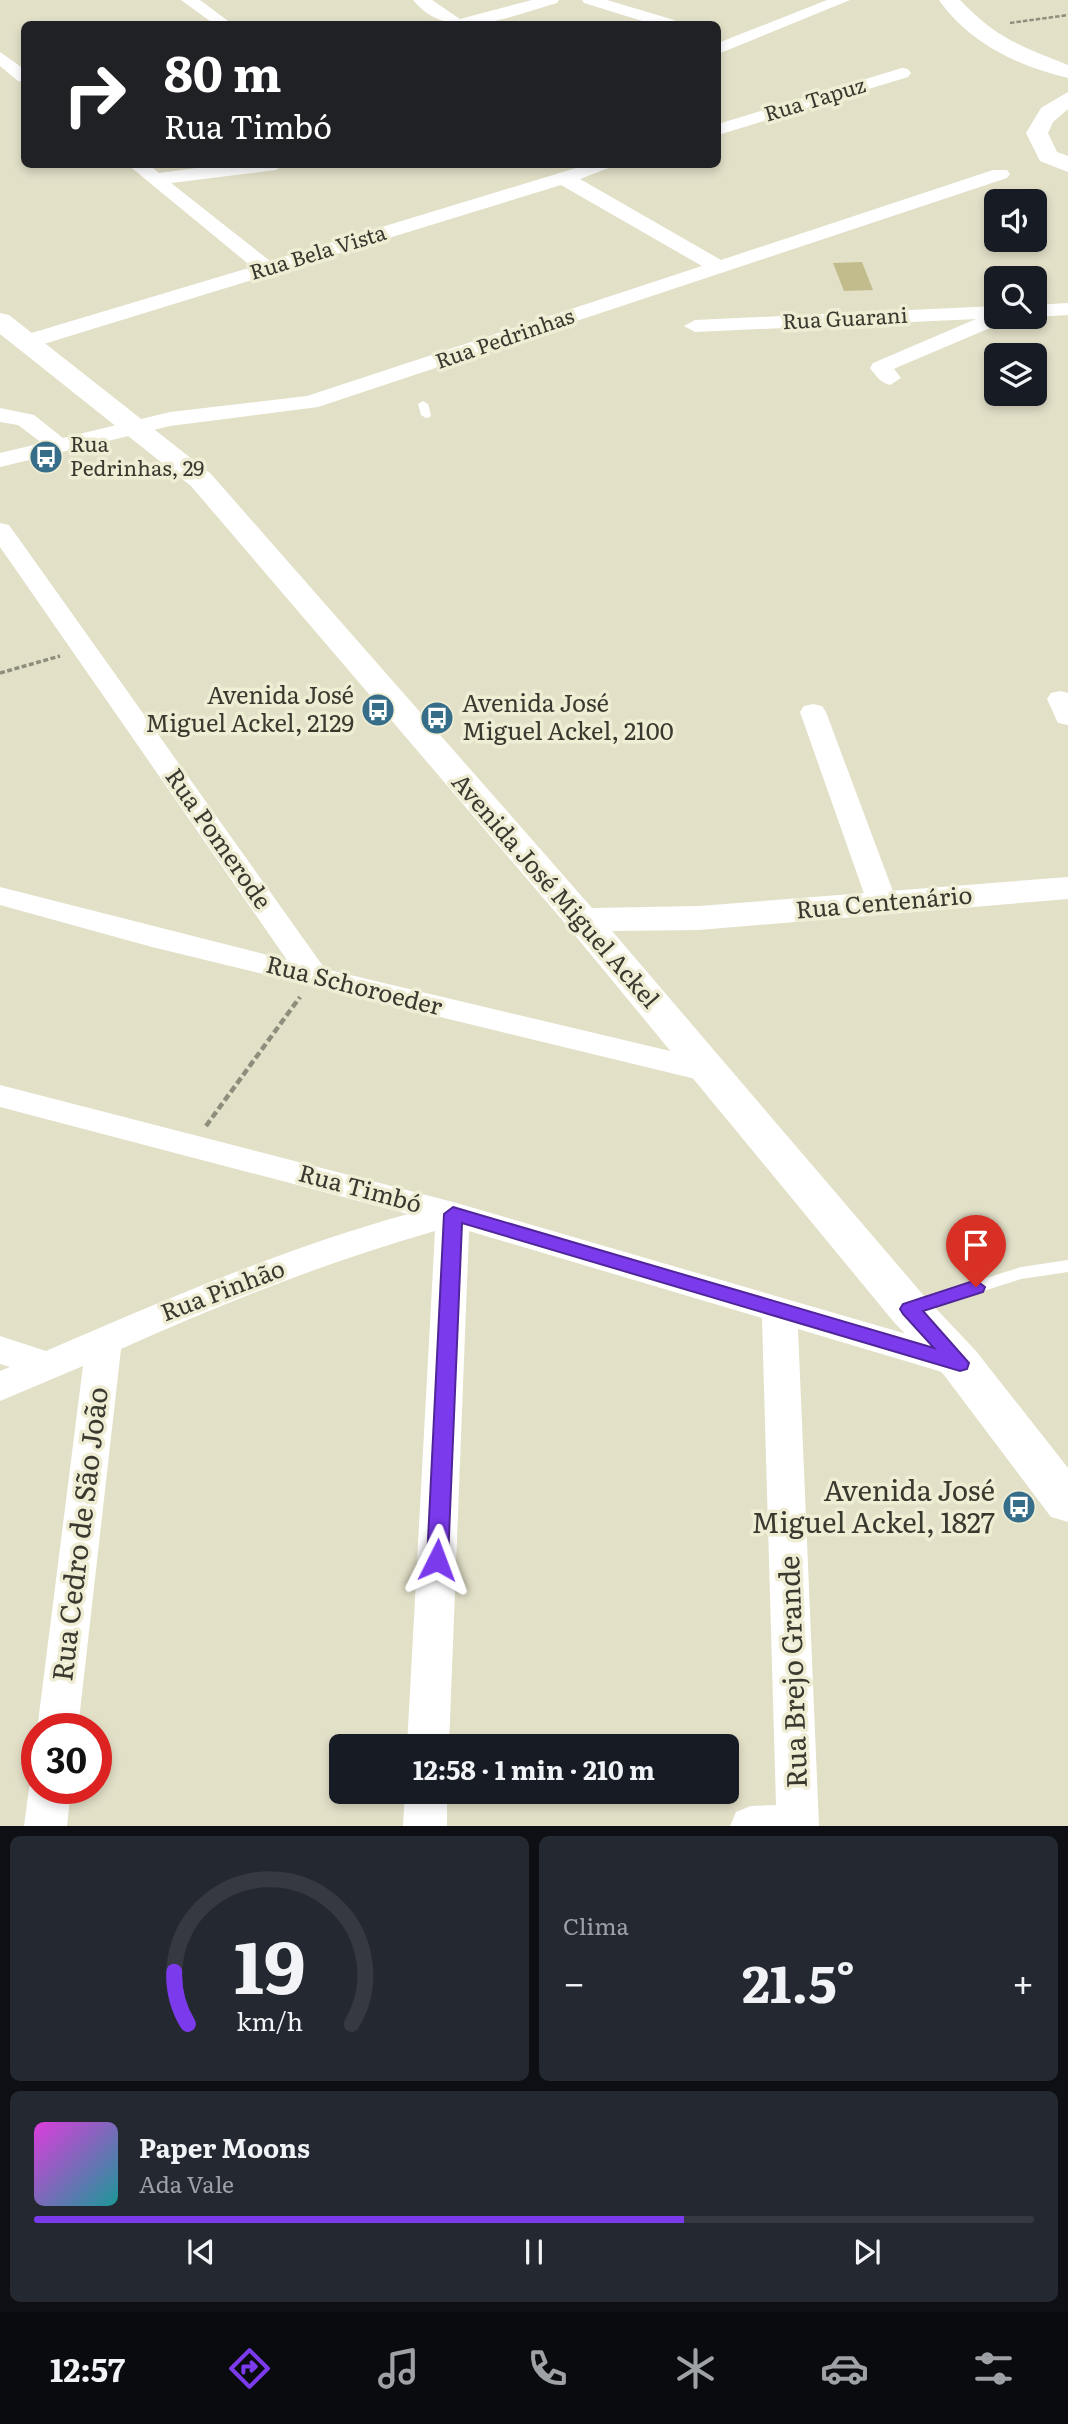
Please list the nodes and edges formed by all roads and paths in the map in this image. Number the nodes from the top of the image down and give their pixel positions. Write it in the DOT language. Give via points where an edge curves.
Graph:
graph roads {
  1 [pos="189,0"];
  2 [pos="421,0"];
  3 [pos="551,0"];
  4 [pos="590,0"];
  5 [pos="842,0"];
  6 [pos="949,0"];
  7 [pos="1068,15"];
  8 [pos="220,21"];
  9 [pos="452,21"];
  10 [pos="473,21"];
  11 [pos="658,21"];
  12 [pos="975,28"];
  13 [pos="722,45"];
  14 [pos="0,57"];
  15 [pos="1068,72"];
  16 [pos="902,73"];
  17 [pos="21,74"];
  18 [pos="1068,99"];
  19 [pos="721,129"];
  20 [pos="1068,165"];
  21 [pos="141,168"];
  22 [pos="243,168"];
  23 [pos="598,168"];
  24 [pos="999,174"];
  25 [pos="154,179"];
  26 [pos="565,179"];
  27 [pos="717,266"];
  28 [pos="266,268"];
  29 [pos="1068,309"];
  30 [pos="1047,310"];
  31 [pos="984,312"];
  32 [pos="0,321"];
  33 [pos="984,322"];
  34 [pos="695,326"];
  35 [pos="26,342"];
  36 [pos="890,378"];
  37 [pos="0,415"];
  38 [pos="132,428"];
  39 [pos="58,446"];
  40 [pos="0,460"];
  41 [pos="0,530"];
  42 [pos="84,649"];
  43 [pos="0,673"];
  44 [pos="813,712"];
  45 [pos="1068,888"];
  46 [pos="0,896"];
  47 [pos="882,902"];
  48 [pos="699,918"];
  49 [pos="582,920"];
  50 [pos="611,955"];
  51 [pos="314,976"];
  52 [pos="708,1071"];
  53 [pos="0,1096"];
  54 [pos="193,1144"];
  55 [pos="453,1214"];
  56 [pos="1068,1266"];
  57 [pos="779,1309"];
  58 [pos="909,1309"];
  59 [pos="104,1339"];
  60 [pos="0,1350"];
  61 [pos="960,1363"];
  62 [pos="46,1365"];
  63 [pos="0,1387"];
  64 [pos="1068,1503"];
  65 [pos="59,1713"];
  66 [pos="429,1734"];
  67 [pos="48,1804"];
  68 [pos="426,1804"];
  69 [pos="45,1825"];
  70 [pos="425,1825"];
  71 [pos="751,1825"];
  72 [pos="798,1825"];
  1 -- 8 [label="street"];
  2 -- 9 [label="street"];
  3 -- 10 [label="street"];
  4 -- 11 [label="street"];
  5 -- 13 [label="street"];
  6 -- 12 [label="street"];
  7 -- 12 [label="path"];
  12 -- 15 [label="street" via="1002,47"];
  14 -- 17 [label="street"];
  16 -- 19 [label="street, Rua Tapuz"];
  18 -- 20 [label="street" via="1048,114 1037,133 1048,156"];
  21 -- 25 [label="street"];
  22 -- 25 [label="street"];
  23 -- 26 [label="street, Rua Bela Vista"];
  24 -- 27 [label="street, Rua Pedrinhas"];
  25 -- 28 [label="street"];
  26 -- 27 [label="street"];
  26 -- 28 [label="street, Rua Bela Vista"];
  27 -- 38 [label="street, Rua Pedrinhas" via="310,402 186,416"];
  28 -- 35 [label="street, Rua Bela Vista"];
  29 -- 30 [label="street"];
  31 -- 34 [label="street, Rua Guarani"];
  32 -- 35 [label="street, Avenida José Miguel Ackel"];
  33 -- 36 [label="street" via="881,368"];
  35 -- 38 [label="street, Avenida José Miguel Ackel"];
  37 -- 39 [label="street" via="34,422"];
  38 -- 39 [label="street, Rua Pedrinhas"];
  38 -- 49 [label="street, Avenida José Miguel Ackel" via="201,480"];
  39 -- 40 [label="street, Rua Pedrinhas"];
  41 -- 42 [label="street, Rua Pomerode"];
  42 -- 43 [label="path"];
  42 -- 51 [label="street, Rua Pomerode"];
  44 -- 47 [label="street"];
  45 -- 47 [label="street, Rua Centenário"];
  46 -- 51 [label="street, Rua Schoroeder"];
  47 -- 48 [label="street, Rua Centenário"];
  48 -- 49 [label="street, Rua Centenário"];
  48 -- 50 [label="street, Rua Centenário"];
  49 -- 50 [label="street, Avenida José Miguel Ackel"];
  50 -- 52 [label="street, Avenida José Miguel Ackel"];
  51 -- 52 [label="street, Rua Schoroeder"];
  51 -- 54 [label="path"];
  52 -- 58 [label="street, Avenida José Miguel Ackel"];
  53 -- 54 [label="street, Rua Timbó"];
  54 -- 55 [label="street, Rua Timbó"];
  55 -- 57 [label="street, Rua Timbó"];
  55 -- 59 [label="street, Rua Pinhão" via="336,1247"];
  55 -- 66 [label="street"];
  56 -- 58 [label="lane" via="1021,1273"];
  57 -- 61 [label="street, Rua Timbó"];
  57 -- 72 [label="street, Rua Brejo Grande"];
  58 -- 61 [label="street, Avenida José Miguel Ackel"];
  59 -- 62 [label="street, Rua Pinhão"];
  59 -- 65 [label="street, Rua Cedro de São João"];
  60 -- 62 [label="street"];
  61 -- 64 [label="street, Avenida José Miguel Ackel"];
  62 -- 63 [label="street, Rua Pinhão"];
  67 -- 69 [label="street"];
  68 -- 70 [label="street"];
  71 -- 72 [label="street"];
}
